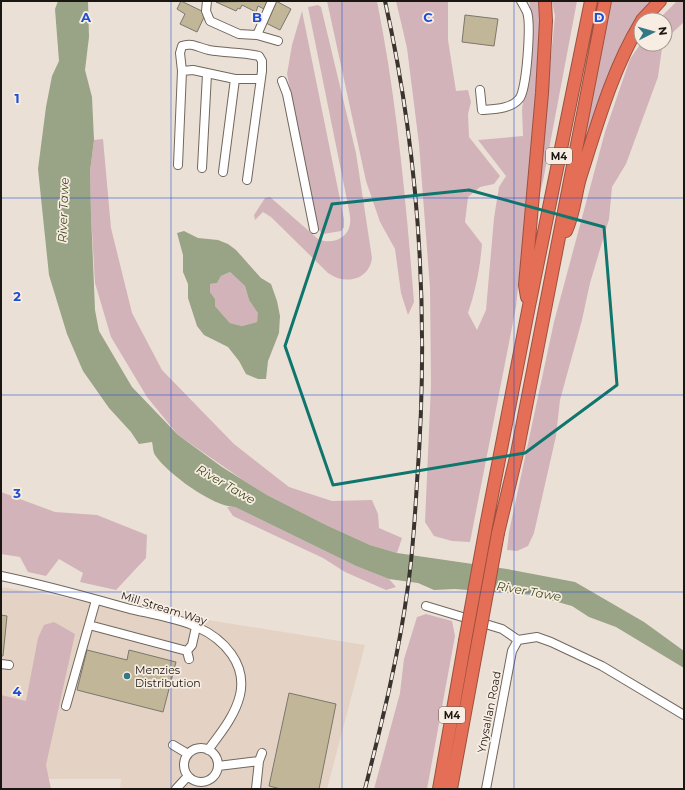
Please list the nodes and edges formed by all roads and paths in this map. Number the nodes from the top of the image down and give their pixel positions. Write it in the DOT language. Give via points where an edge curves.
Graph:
graph roads {
  1 [pos="207,1"];
  2 [pos="272,1"];
  3 [pos="521,1"];
  4 [pos="546,1"];
  5 [pos="660,1"];
  6 [pos="591,4"];
  7 [pos="604,6"];
  8 [pos="650,12"];
  9 [pos="257,35"];
  10 [pos="633,38"];
  11 [pos="278,41"];
  12 [pos="182,71"];
  13 [pos="207,74"];
  14 [pos="236,79"];
  15 [pos="260,79"];
  16 [pos="282,81"];
  17 [pos="480,90"];
  18 [pos="178,165"];
  19 [pos="202,168"];
  20 [pos="223,172"];
  21 [pos="247,180"];
  22 [pos="314,229"];
  23 [pos="556,251"];
  24 [pos="529,306"];
  25 [pos="1,576"];
  26 [pos="96,600"];
  27 [pos="426,606"];
  28 [pos="89,625"];
  29 [pos="196,627"];
  30 [pos="518,640"];
  31 [pos="66,706"];
  32 [pos="684,715"];
  33 [pos="173,745"];
  34 [pos="208,750"];
  35 [pos="262,753"];
  36 [pos="188,754"];
  37 [pos="259,762"];
  38 [pos="218,766"];
  39 [pos="188,776"];
  40 [pos="176,789"];
  41 [pos="256,789"];
  42 [pos="439,789"];
  43 [pos="451,789"];
  44 [pos="486,789"];
  1 -- 9 [label="street" via="206,11 210,21 239,34"];
  2 -- 9 [label="street"];
  3 -- 17 [label="street" via="527,12 529,27 524,88 520,99 512,105 482,110"];
  4 -- 24 [label="highway, M4" via="542,93 525,285"];
  5 -- 8 [label="highway, M4"];
  6 -- 24 [label="highway, M4"];
  7 -- 23 [label="highway, M4"];
  9 -- 11 [label="street"];
  10 -- 23 [label="highway, M4" via="617,68 580,180 571,220"];
  12 -- 13 [label="street" via="193,70"];
  12 -- 15 [label="street" via="180,53 182,46 187,44 207,50 259,56 262,61"];
  12 -- 18 [label="street"];
  13 -- 14 [label="street"];
  13 -- 19 [label="street"];
  14 -- 15 [label="street"];
  14 -- 20 [label="street"];
  15 -- 21 [label="street"];
  16 -- 22 [label="street" via="287,94"];
  23 -- 43 [label="highway, M4, bridge" via="517,453 498,533"];
  24 -- 42 [label="highway, M4, bridge" via="464,641"];
  25 -- 26 [label="street, Mill Stream Way"];
  26 -- 28 [label="street"];
  26 -- 29 [label="street, Mill Stream Way"];
  27 -- 30 [label="street" via="502,629"];
  28 -- 29 [label="street" via="188,655"];
  28 -- 31 [label="street"];
  29 -- 34 [label="street, Mill Stream Way" via="220,640 235,659 241,682 235,709"];
  30 -- 32 [label="street" via="537,637 551,642 602,666"];
  30 -- 44 [label="street, Ynysallan Road" via="512,651"];
  33 -- 36 [label="street"];
  34 -- 36 [label="street" via="198,749"];
  34 -- 38 [label="street" via="213,753"];
  35 -- 37 [label="street"];
  36 -- 39 [label="street" via="184,765"];
  37 -- 38 [label="street"];
  37 -- 41 [label="street"];
  38 -- 39 [label="street" via="214,775 207,781 199,782"];
  39 -- 40 [label="street"];
}
